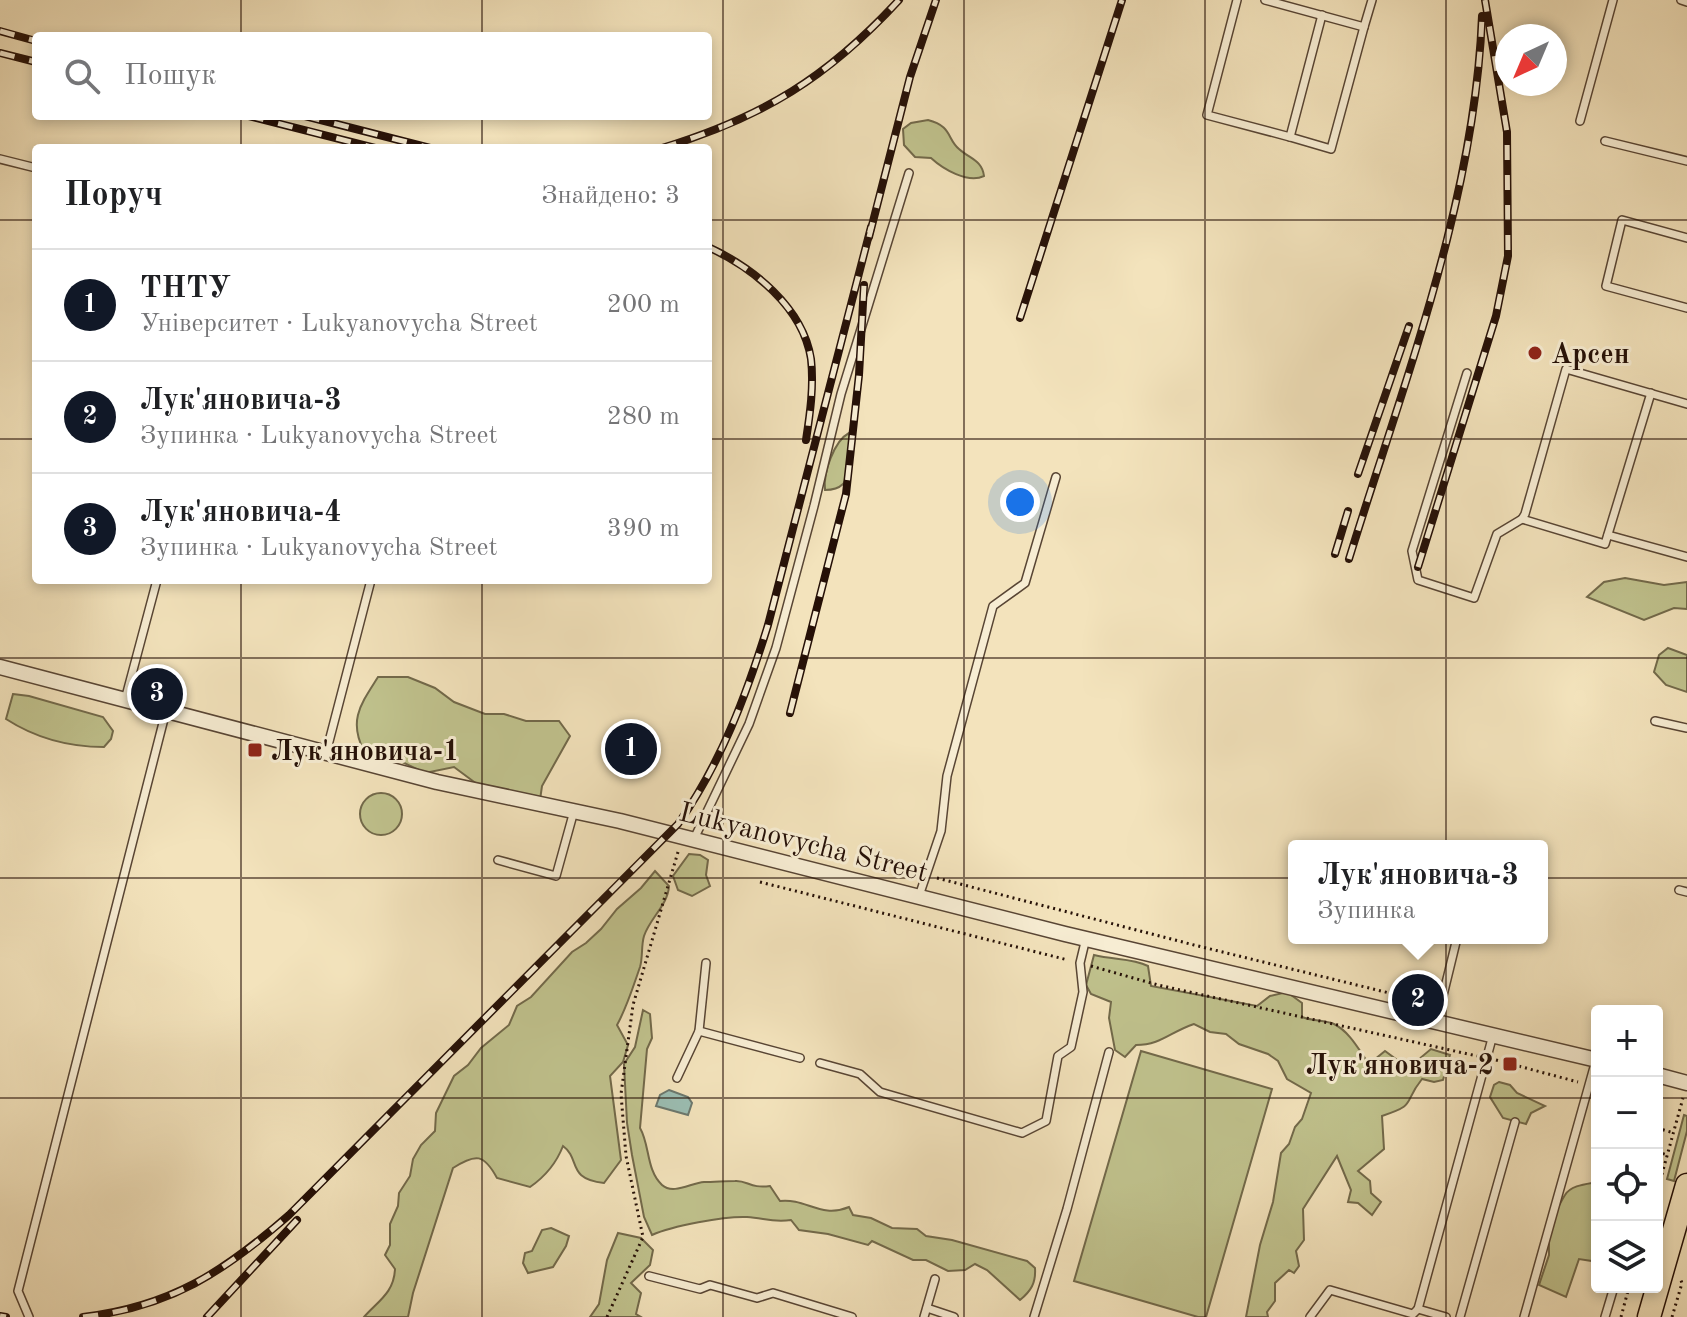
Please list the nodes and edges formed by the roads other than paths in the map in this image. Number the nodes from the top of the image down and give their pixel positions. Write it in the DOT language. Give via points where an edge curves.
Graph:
graph roads {
  1 [pos="1237,0"];
  2 [pos="1265,0"];
  3 [pos="1372,0"];
  4 [pos="1613,0"];
  5 [pos="1681,0"];
  6 [pos="1687,2"];
  7 [pos="1322,15"];
  8 [pos="1364,27"];
  9 [pos="1580,121"];
  10 [pos="1290,137"];
  11 [pos="1605,141"];
  12 [pos="0,159"];
  13 [pos="1687,161"];
  14 [pos="32,167"];
  15 [pos="909,173"];
  16 [pos="1687,238"];
  17 [pos="1687,308"];
  18 [pos="1467,373"];
  19 [pos="1651,393"];
  20 [pos="1687,404"];
  21 [pos="1056,477"];
  22 [pos="1522,519"];
  23 [pos="1608,535"];
  24 [pos="1687,557"];
  25 [pos="156,584"];
  26 [pos="370,584"];
  27 [pos="0,667"];
  28 [pos="125,700"];
  29 [pos="166,711"];
  30 [pos="1655,721"];
  31 [pos="1687,728"];
  32 [pos="326,753"];
  33 [pos="574,811"];
  34 [pos="688,838"];
  35 [pos="498,860"];
  36 [pos="919,896"];
  37 [pos="1086,938"];
  38 [pos="1456,944"];
  39 [pos="706,963"];
  40 [pos="1439,1013"];
  41 [pos="699,1031"];
  42 [pos="1493,1035"];
  43 [pos="1109,1052"];
  44 [pos="800,1058"];
  45 [pos="1591,1059"];
  46 [pos="820,1063"];
  47 [pos="1592,1077"];
  48 [pos="1663,1077"];
  49 [pos="677,1078"];
  50 [pos="1687,1083"];
  51 [pos="1515,1122"];
  52 [pos="1687,1185"];
  53 [pos="649,1276"];
  54 [pos="935,1279"];
  55 [pos="1612,1293"];
  56 [pos="1418,1309"];
  57 [pos="925,1313"];
  58 [pos="29,1317"];
  59 [pos="852,1317"];
  60 [pos="954,1317"];
  61 [pos="1034,1317"];
  62 [pos="1310,1317"];
  63 [pos="1446,1317"];
  64 [pos="1460,1317"];
  65 [pos="1524,1317"];
  66 [pos="1605,1317"];
  67 [pos="1649,1317"];
  1 -- 10 [label="lane" via="1207,115"];
  2 -- 7 [label="lane"];
  3 -- 8 [label="lane"];
  4 -- 9 [label="lane"];
  5 -- 6 [label="lane"];
  7 -- 8 [label="lane"];
  7 -- 10 [label="lane"];
  8 -- 10 [label="lane" via="1331,149"];
  11 -- 13 [label="lane"];
  12 -- 14 [label="lane"];
  15 -- 34 [label="lane" via="841,394 776,648 749,724"];
  16 -- 17 [label="lane" via="1622,220 1606,286"];
  18 -- 22 [label="lane" via="1412,551 1418,580 1474,598 1497,534"];
  19 -- 20 [label="lane"];
  19 -- 22 [label="lane" via="1566,369"];
  19 -- 23 [label="lane"];
  21 -- 36 [label="lane" via="1025,583 993,606 947,776 941,831"];
  22 -- 23 [label="lane" via="1605,544"];
  23 -- 24 [label="lane"];
  25 -- 28 [label="lane"];
  26 -- 32 [label="lane"];
  27 -- 28 [label="street, Lukyanovycha Street"];
  28 -- 29 [label="street, Lukyanovycha Street"];
  29 -- 32 [label="street, Lukyanovycha Street"];
  29 -- 58 [label="lane" via="18,1291"];
  30 -- 31 [label="lane"];
  32 -- 33 [label="street, Lukyanovycha Street"];
  33 -- 34 [label="street, Lukyanovycha Street"];
  33 -- 35 [label="lane" via="556,876"];
  34 -- 36 [label="street, Lukyanovycha Street"];
  36 -- 37 [label="street, Lukyanovycha Street"];
  37 -- 40 [label="street, Lukyanovycha Street"];
  37 -- 46 [label="lane" via="1080,963 1083,992 1071,1047 1058,1056 1046,1121 1022,1133 880,1092 860,1074"];
  38 -- 40 [label="lane"];
  39 -- 41 [label="lane"];
  40 -- 42 [label="street, Lukyanovycha Street"];
  41 -- 44 [label="lane"];
  41 -- 49 [label="lane"];
  42 -- 45 [label="street, Lukyanovycha Street"];
  42 -- 56 [label="lane"];
  43 -- 61 [label="lane"];
  47 -- 65 [label="lane"];
  48 -- 50 [label="street"];
  51 -- 64 [label="lane"];
  52 -- 67 [label="main road"];
  53 -- 59 [label="lane" via="757,1298 773,1293"];
  54 -- 57 [label="lane"];
  55 -- 66 [label="lane"];
  56 -- 62 [label="lane" via="1413,1314 1330,1290"];
  56 -- 63 [label="lane"];
  57 -- 60 [label="lane"];
}
